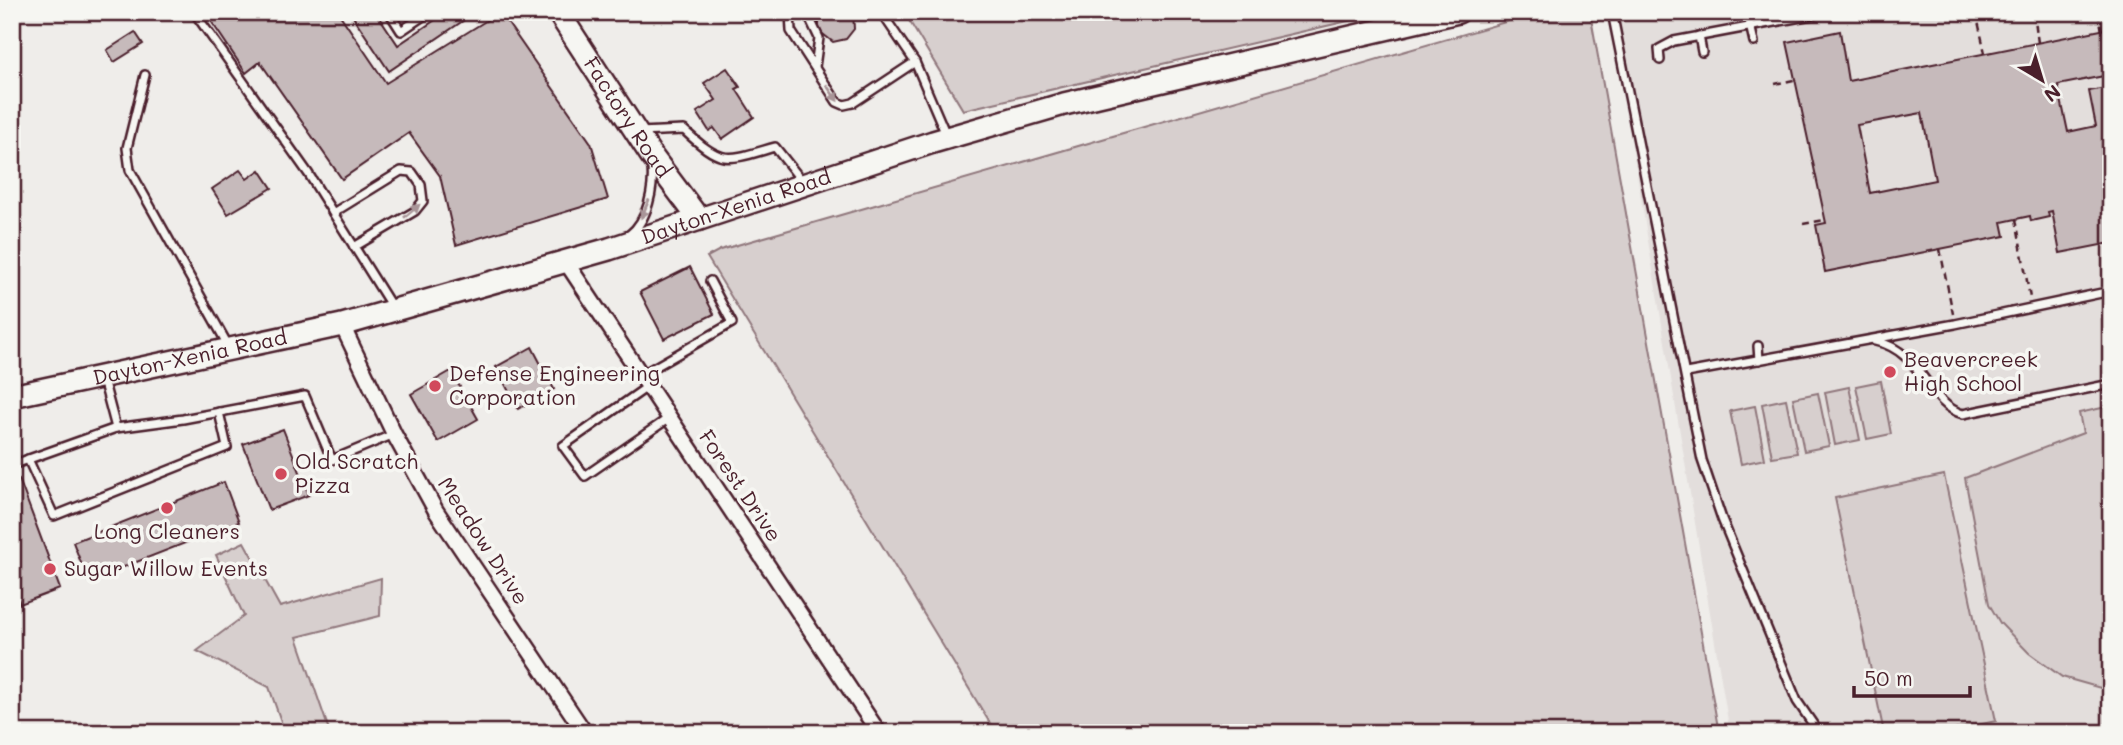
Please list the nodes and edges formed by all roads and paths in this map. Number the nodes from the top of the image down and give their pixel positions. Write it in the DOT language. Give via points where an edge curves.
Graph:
graph roads {
  1 [pos="194,12"];
  2 [pos="389,12"];
  3 [pos="429,12"];
  4 [pos="558,12"];
  5 [pos="790,12"];
  6 [pos="810,12"];
  7 [pos="881,12"];
  8 [pos="1458,12"];
  9 [pos="1612,12"];
  10 [pos="1747,12"];
  11 [pos="1828,12"];
  12 [pos="1976,12"];
  13 [pos="2034,12"];
  14 [pos="2098,12"];
  15 [pos="1750,26"];
  16 [pos="2102,30"];
  17 [pos="1699,36"];
  18 [pos="1754,42"];
  19 [pos="2038,43"];
  20 [pos="1702,52"];
  21 [pos="1984,53"];
  22 [pos="1660,60"];
  23 [pos="915,62"];
  24 [pos="815,67"];
  25 [pos="145,75"];
  26 [pos="1794,80"];
  27 [pos="1775,85"];
  28 [pos="637,132"];
  29 [pos="947,138"];
  30 [pos="651,155"];
  31 [pos="804,184"];
  32 [pos="333,213"];
  33 [pos="699,219"];
  34 [pos="1825,219"];
  35 [pos="2017,219"];
  36 [pos="1803,224"];
  37 [pos="354,247"];
  38 [pos="609,249"];
  39 [pos="1940,249"];
  40 [pos="566,262"];
  41 [pos="710,281"];
  42 [pos="2111,291"];
  43 [pos="2031,309"];
  44 [pos="394,311"];
  45 [pos="1955,324"];
  46 [pos="342,325"];
  47 [pos="1870,340"];
  48 [pos="1758,346"];
  49 [pos="231,350"];
  50 [pos="1759,359"];
  51 [pos="1686,373"];
  52 [pos="103,379"];
  53 [pos="644,381"];
  54 [pos="2111,384"];
  55 [pos="12,396"];
  56 [pos="219,412"];
  57 [pos="669,418"];
  58 [pos="116,428"];
  59 [pos="394,434"];
  60 [pos="28,459"];
  61 [pos="12,465"];
  62 [pos="585,733"];
  63 [pos="879,733"];
  64 [pos="1819,733"];
  1 -- 32 [label="lane"];
  2 -- 3 [label="lane" via="401,31"];
  4 -- 28 [label="main road, Factory Road"];
  5 -- 24 [label="lane" via="791,30"];
  6 -- 24 [label="lane" via="819,38"];
  7 -- 23 [label="lane"];
  8 -- 29 [label="main road, Dayton-Xenia Road" via="1065,104"];
  9 -- 51 [label="lane"];
  10 -- 15 [label="lane"];
  11 -- 15 [label="lane"];
  12 -- 21 [label="path"];
  13 -- 19 [label="path"];
  14 -- 16 [label="path"];
  15 -- 17 [label="lane"];
  15 -- 18 [label="lane"];
  17 -- 20 [label="lane"];
  17 -- 22 [label="lane" via="1664,44 1659,49"];
  24 -- 23 [label="lane, one-way" via="837,102 844,105"];
  23 -- 29 [label="lane"];
  25 -- 49 [label="lane" via="127,148 130,170"];
  26 -- 27 [label="path"];
  28 -- 30 [label="main road, Factory Road"];
  28 -- 31 [label="lane" via="684,130 708,152 729,160 775,147"];
  29 -- 31 [label="main road, Dayton-Xenia Road"];
  30 -- 33 [label="main road, Factory Road"];
  30 -- 38 [label="lane, one-way" via="654,184 646,209 634,232"];
  31 -- 33 [label="main road, Dayton-Xenia Road"];
  32 -- 37 [label="lane"];
  37 -- 32 [label="lane, one-way" via="415,211 423,201 421,185 412,172 401,171"];
  33 -- 38 [label="main road, Dayton-Xenia Road"];
  34 -- 36 [label="path"];
  35 -- 43 [label="path"];
  37 -- 44 [label="lane"];
  38 -- 40 [label="main road, Dayton-Xenia Road"];
  39 -- 45 [label="path"];
  40 -- 44 [label="main road, Dayton-Xenia Road"];
  40 -- 53 [label="street, Forest Drive"];
  41 -- 53 [label="lane" via="732,323"];
  42 -- 43 [label="lane"];
  43 -- 45 [label="lane"];
  44 -- 46 [label="main road, Dayton-Xenia Road"];
  45 -- 47 [label="lane"];
  46 -- 49 [label="main road, Dayton-Xenia Road"];
  46 -- 59 [label="street, Meadow Drive"];
  47 -- 50 [label="lane"];
  47 -- 54 [label="lane" via="1897,348 1947,405 1963,414"];
  48 -- 50 [label="lane"];
  49 -- 52 [label="main road, Dayton-Xenia Road"];
  50 -- 51 [label="lane"];
  51 -- 64 [label="lane" via="1702,460 1722,519 1797,701"];
  52 -- 55 [label="main road, Dayton-Xenia Road"];
  52 -- 58 [label="lane"];
  53 -- 57 [label="street, Forest Drive"];
  53 -- 57 [label="lane" via="564,446 585,476"];
  56 -- 58 [label="lane"];
  56 -- 59 [label="lane" via="305,396 332,460"];
  56 -- 60 [label="lane" via="227,447 54,516"];
  57 -- 63 [label="street, Forest Drive"];
  58 -- 60 [label="lane"];
  59 -- 62 [label="street, Meadow Drive" via="436,511"];
  60 -- 61 [label="lane"];
}
